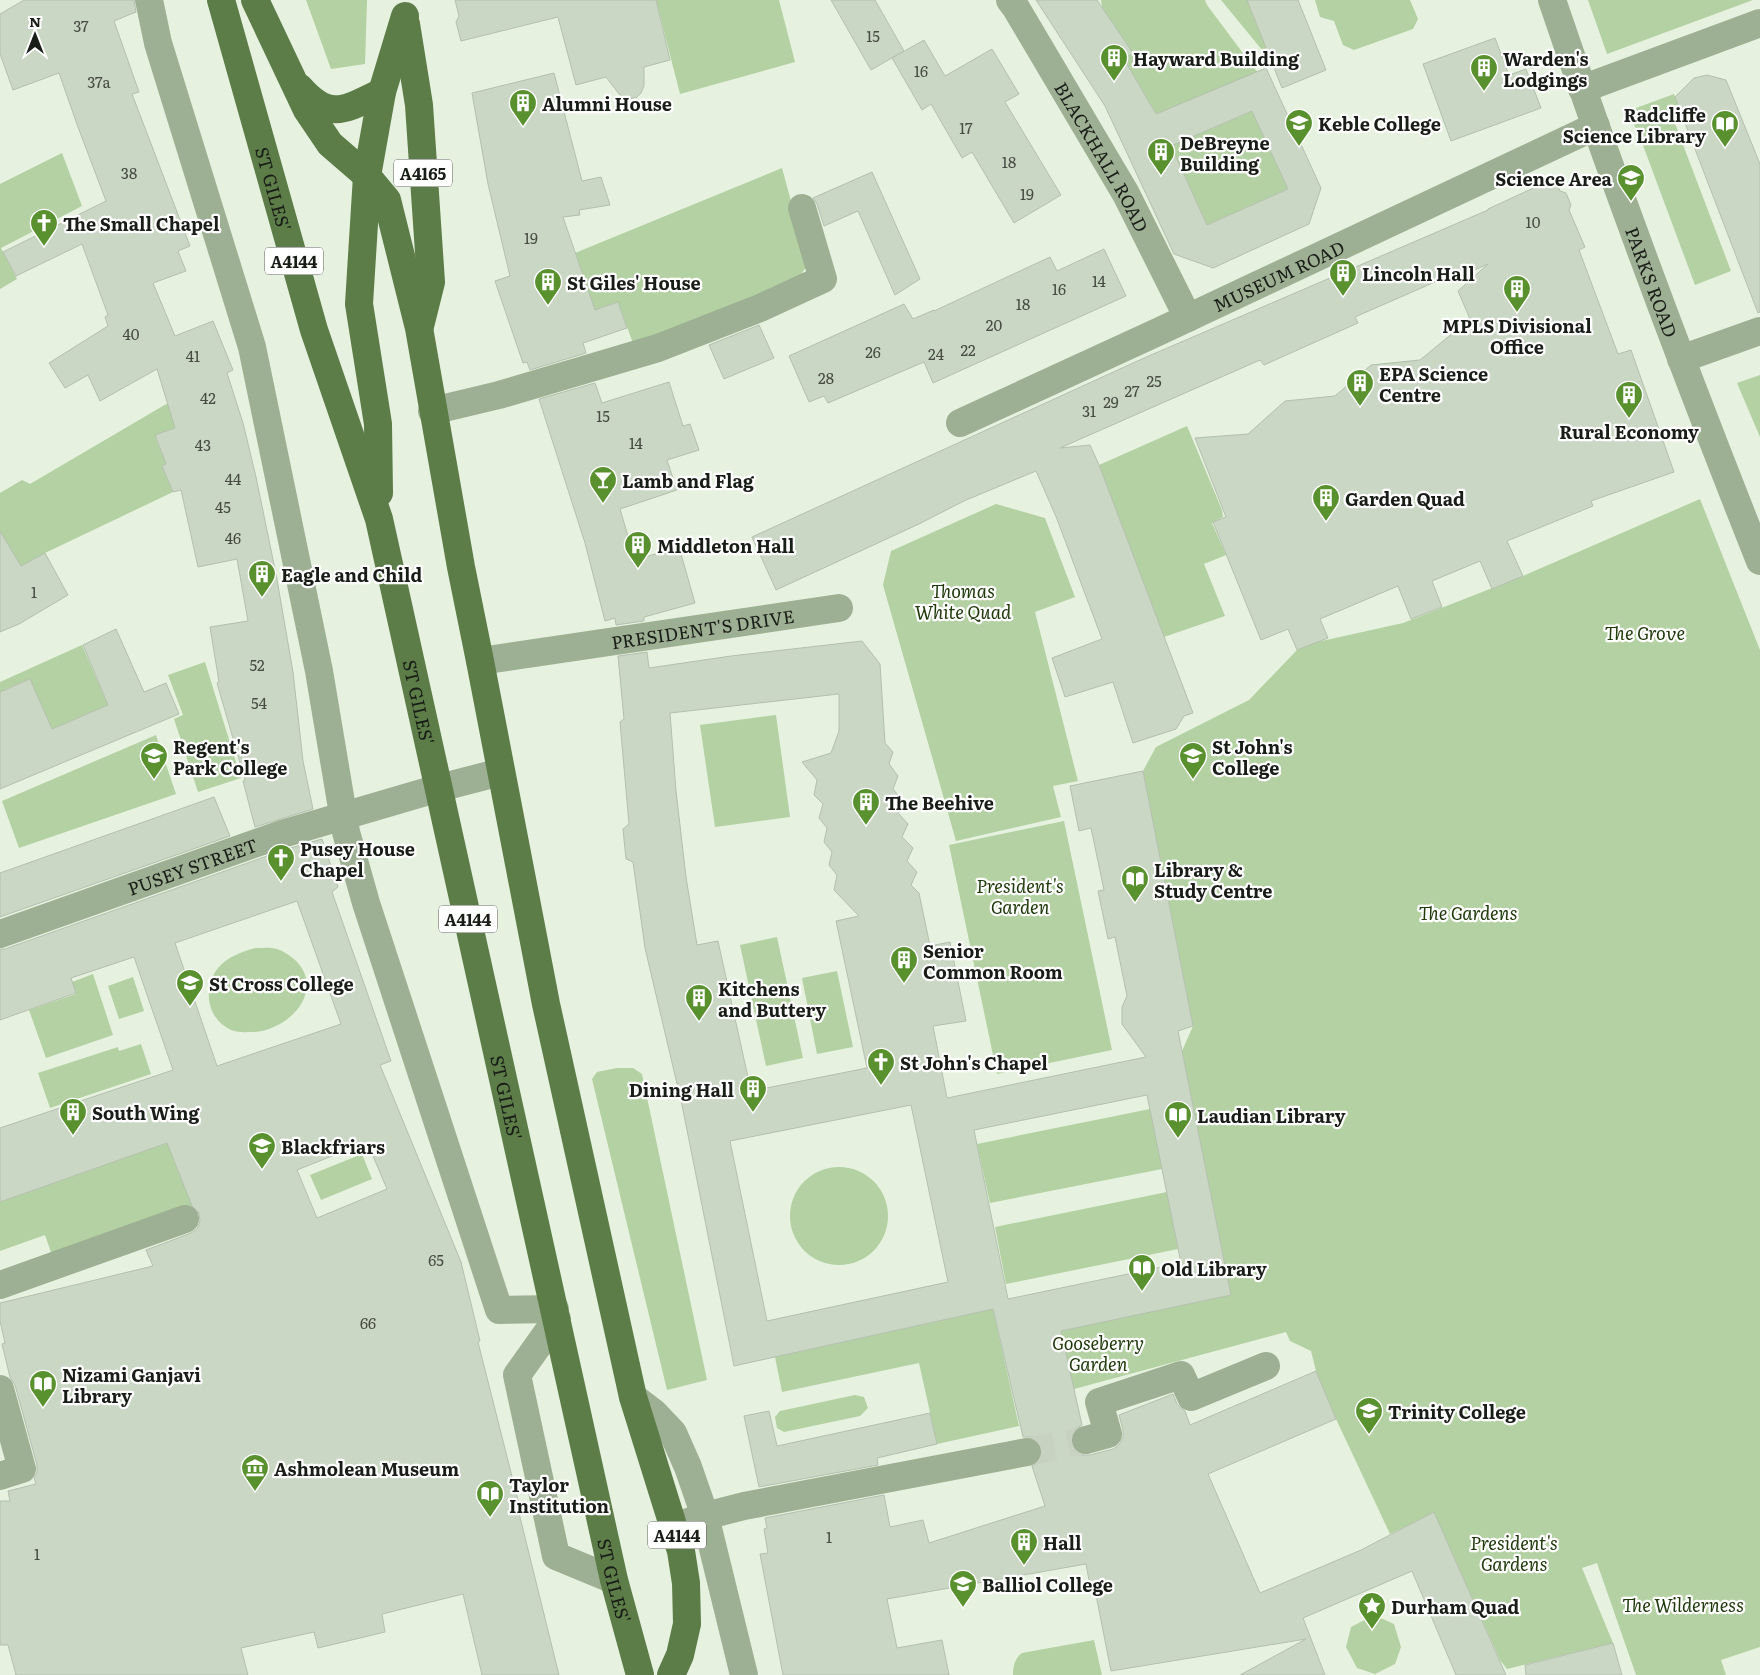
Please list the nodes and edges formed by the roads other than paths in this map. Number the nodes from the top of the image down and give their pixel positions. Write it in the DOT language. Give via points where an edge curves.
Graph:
graph roads {
  1 [pos="149,0"];
  2 [pos="221,0"];
  3 [pos="256,0"];
  4 [pos="1010,0"];
  5 [pos="1552,0"];
  6 [pos="405,8"];
  7 [pos="1760,23"];
  8 [pos="290,76"];
  9 [pos="1582,89"];
  10 [pos="382,92"];
  11 [pos="1596,126"];
  12 [pos="367,176"];
  13 [pos="802,208"];
  14 [pos="1188,318"];
  15 [pos="419,328"];
  16 [pos="1760,331"];
  17 [pos="1681,359"];
  18 [pos="432,411"];
  19 [pos="960,423"];
  20 [pos="379,519"];
  21 [pos="1760,560"];
  22 [pos="838,608"];
  23 [pos="480,661"];
  24 [pos="501,772"];
  25 [pos="439,788"];
  26 [pos="344,816"];
  27 [pos="0,934"];
  28 [pos="185,1219"];
  29 [pos="0,1285"];
  30 [pos="556,1314"];
  31 [pos="1266,1366"];
  32 [pos="0,1390"];
  33 [pos="633,1397"];
  34 [pos="1086,1440"];
  35 [pos="1027,1452"];
  36 [pos="11,1472"];
  37 [pos="706,1516"];
  38 [pos="674,1527"];
  39 [pos="614,1580"];
  40 [pos="640,1675"];
  41 [pos="671,1675"];
  42 [pos="744,1675"];
  1 -- 26 [label="street" via="158,43 252,347 320,671"];
  2 -- 20 [label="main road, ST GILES' / A4144" via="314,330"];
  3 -- 8 [label="main road, ST GILES' / A4144"];
  4 -- 14 [label="street, BLACKHALL ROAD" via="1126,194"];
  5 -- 9 [label="street, PARKS ROAD"];
  6 -- 10 [label="main road, ST GILES' / A4165"];
  6 -- 15 [label="main road, ST GILES' / A4165" via="418,105 431,282"];
  7 -- 9 [label="street"];
  8 -- 10 [label="main road, A4144" via="312,101 328,110 346,109"];
  8 -- 12 [label="main road, ST GILES' / A4144" via="307,110 330,144"];
  9 -- 11 [label="street, PARKS ROAD"];
  10 -- 12 [label="main road, ST GILES' / A4144"];
  11 -- 14 [label="street, MUSEUM ROAD"];
  11 -- 17 [label="street, PARKS ROAD"];
  12 -- 15 [label="main road, ST GILES' / A4144" via="387,200"];
  12 -- 20 [label="main road, ST GILES' / A4144" via="360,304 378,424"];
  13 -- 18 [label="street" via="823,279 658,348 500,395"];
  14 -- 19 [label="street, MUSEUM ROAD"];
  15 -- 18 [label="main road, ST GILES' / A4144"];
  16 -- 17 [label="street"];
  17 -- 21 [label="street, PARKS ROAD"];
  18 -- 23 [label="main road, ST GILES' / A4144"];
  20 -- 25 [label="main road, ST GILES' / A4144"];
  22 -- 23 [label="street, PRESIDENT'S DRIVE"];
  23 -- 24 [label="main road, ST GILES' / A4144"];
  24 -- 25 [label="street, PUSEY STREET"];
  24 -- 33 [label="main road, ST GILES' / A4144" via="546,1004"];
  25 -- 26 [label="street, PUSEY STREET"];
  25 -- 30 [label="main road, ST GILES' / A4144"];
  26 -- 27 [label="street, PUSEY STREET" via="282,834"];
  26 -- 30 [label="street" via="366,903 499,1310"];
  28 -- 29 [label="street"];
  30 -- 39 [label="main road, ST GILES' / A4144"];
  30 -- 39 [label="street" via="517,1375 556,1556"];
  31 -- 34 [label="street" via="1191,1397 1181,1375 1099,1402 1108,1434"];
  32 -- 36 [label="street"];
  33 -- 37 [label="street" via="654,1413 673,1434"];
  33 -- 38 [label="main road, ST GILES' / A4144"];
  35 -- 37 [label="street"];
  37 -- 38 [label="street"];
  37 -- 42 [label="street"];
  38 -- 41 [label="main road, ST GILES' / A4144" via="684,1575 687,1613 680,1655"];
  39 -- 40 [label="main road, ST GILES' / A4144"];
}
